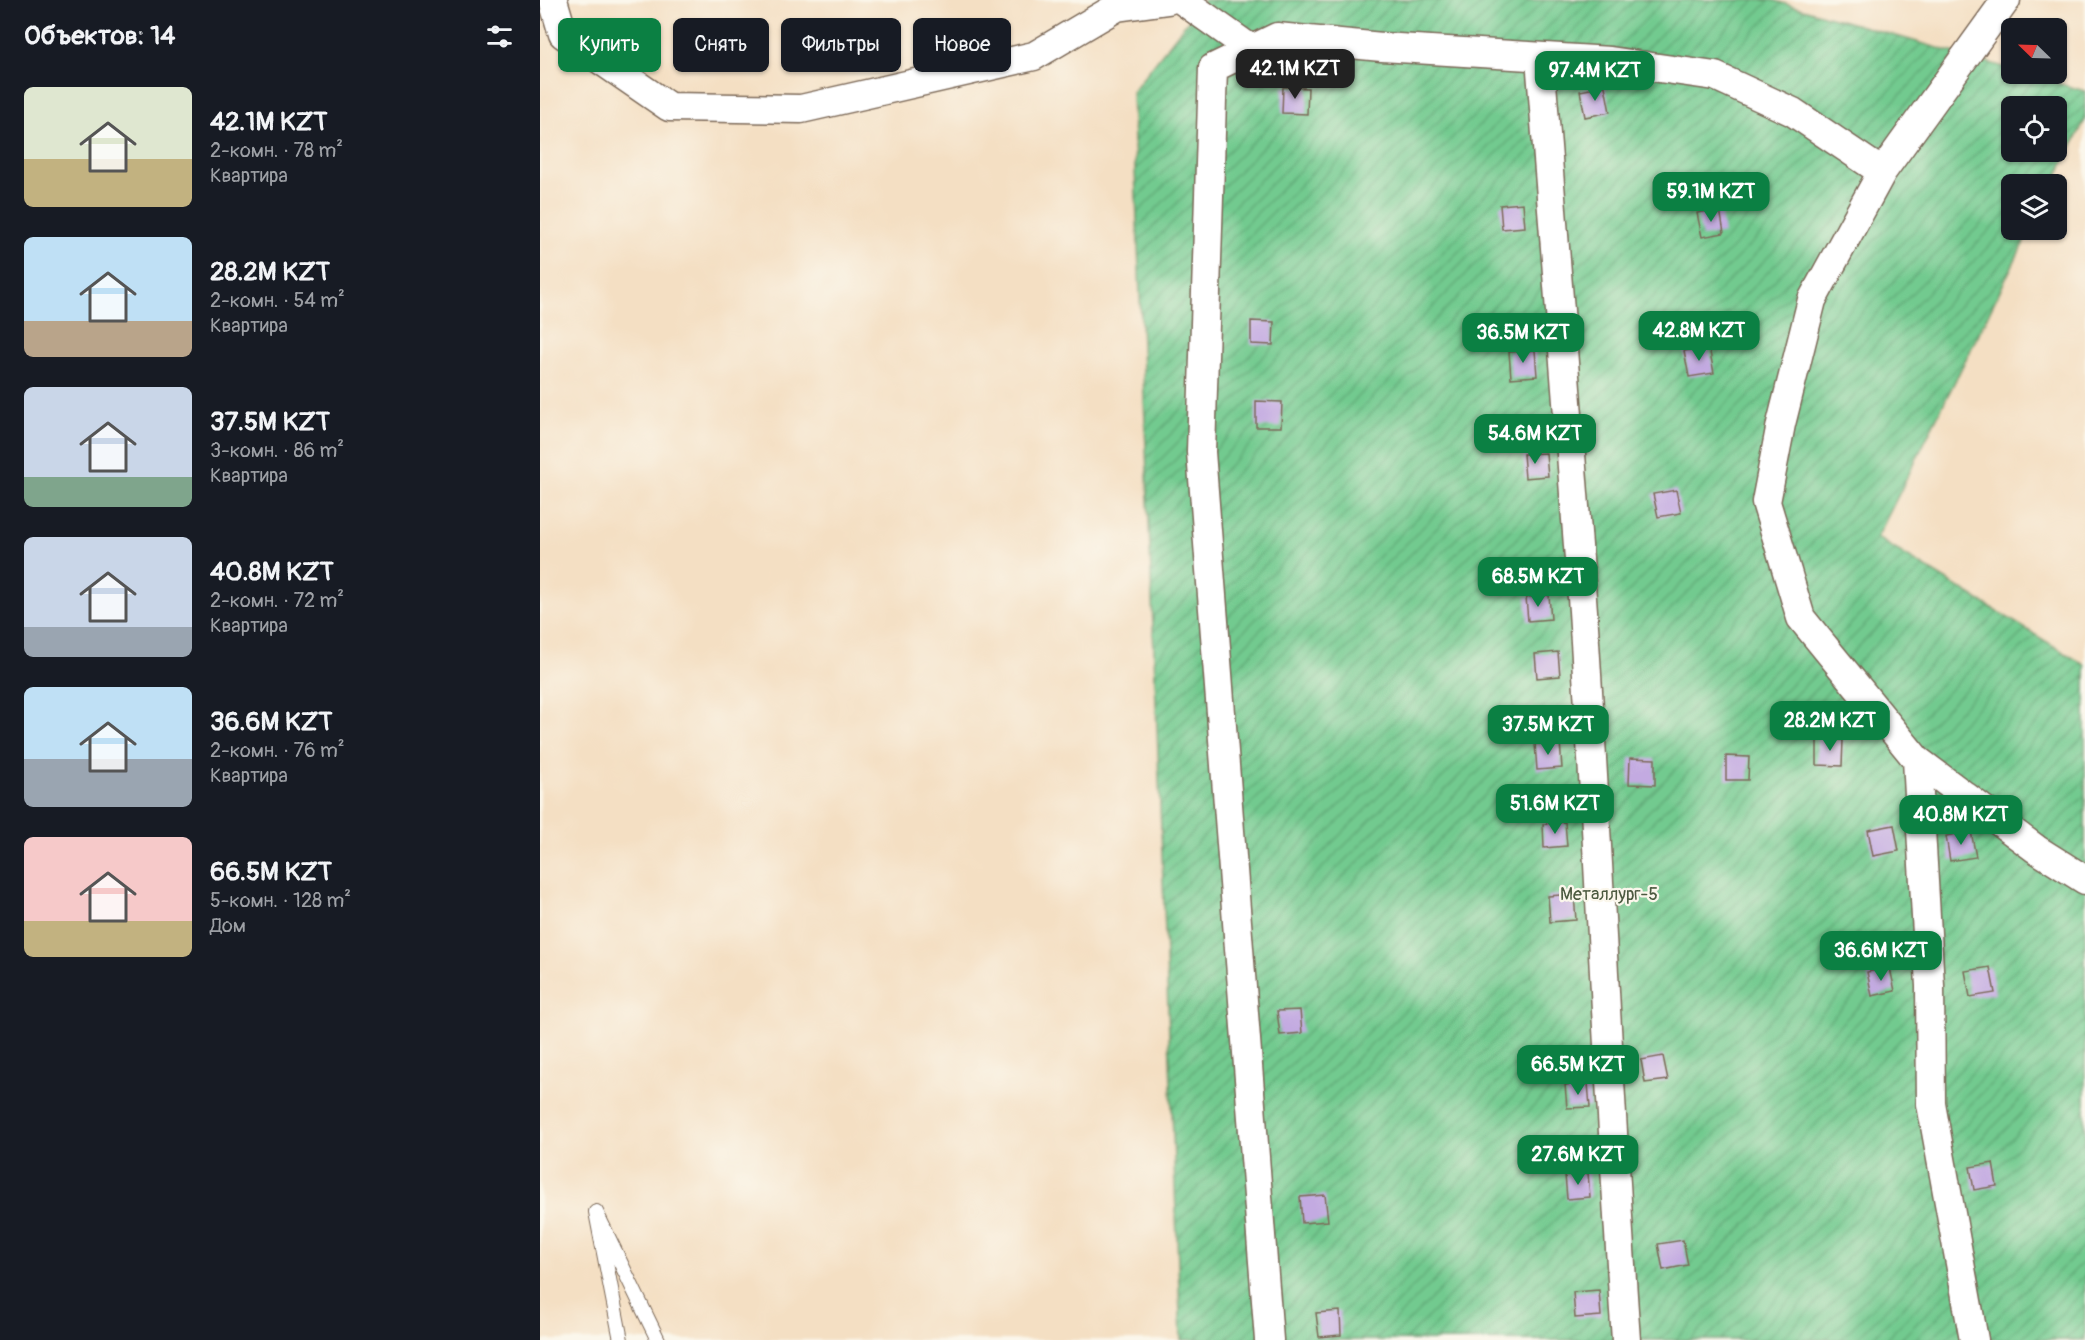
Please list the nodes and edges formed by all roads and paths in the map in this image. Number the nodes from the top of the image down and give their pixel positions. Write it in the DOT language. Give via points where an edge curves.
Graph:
graph roads {
  1 [pos="553,0"];
  2 [pos="1168,0"];
  3 [pos="1182,0"];
  4 [pos="2006,0"];
  5 [pos="1251,49"];
  6 [pos="1540,58"];
  7 [pos="1882,172"];
  8 [pos="1917,760"];
  9 [pos="2085,880"];
  10 [pos="621,1340"];
  11 [pos="658,1340"];
  12 [pos="1269,1340"];
  13 [pos="1626,1340"];
  14 [pos="1974,1340"];
  1 -- 2 [label="street" via="563,34 669,107 801,109 1034,56 1117,7"];
  3 -- 5 [label="street"];
  4 -- 7 [label="street"];
  5 -- 6 [label="street" via="1276,37"];
  5 -- 12 [label="street" via="1213,68 1201,452"];
  6 -- 7 [label="street" via="1610,61 1715,76 1793,112"];
  6 -- 13 [label="street" via="1582,611"];
  7 -- 8 [label="street" via="1812,300 1766,502 1801,618"];
  8 -- 9 [label="street" via="2036,849"];
  8 -- 14 [label="street" via="1930,986 1931,1104"];
  10 -- 11 [label="lane" via="596,1212"];
}
